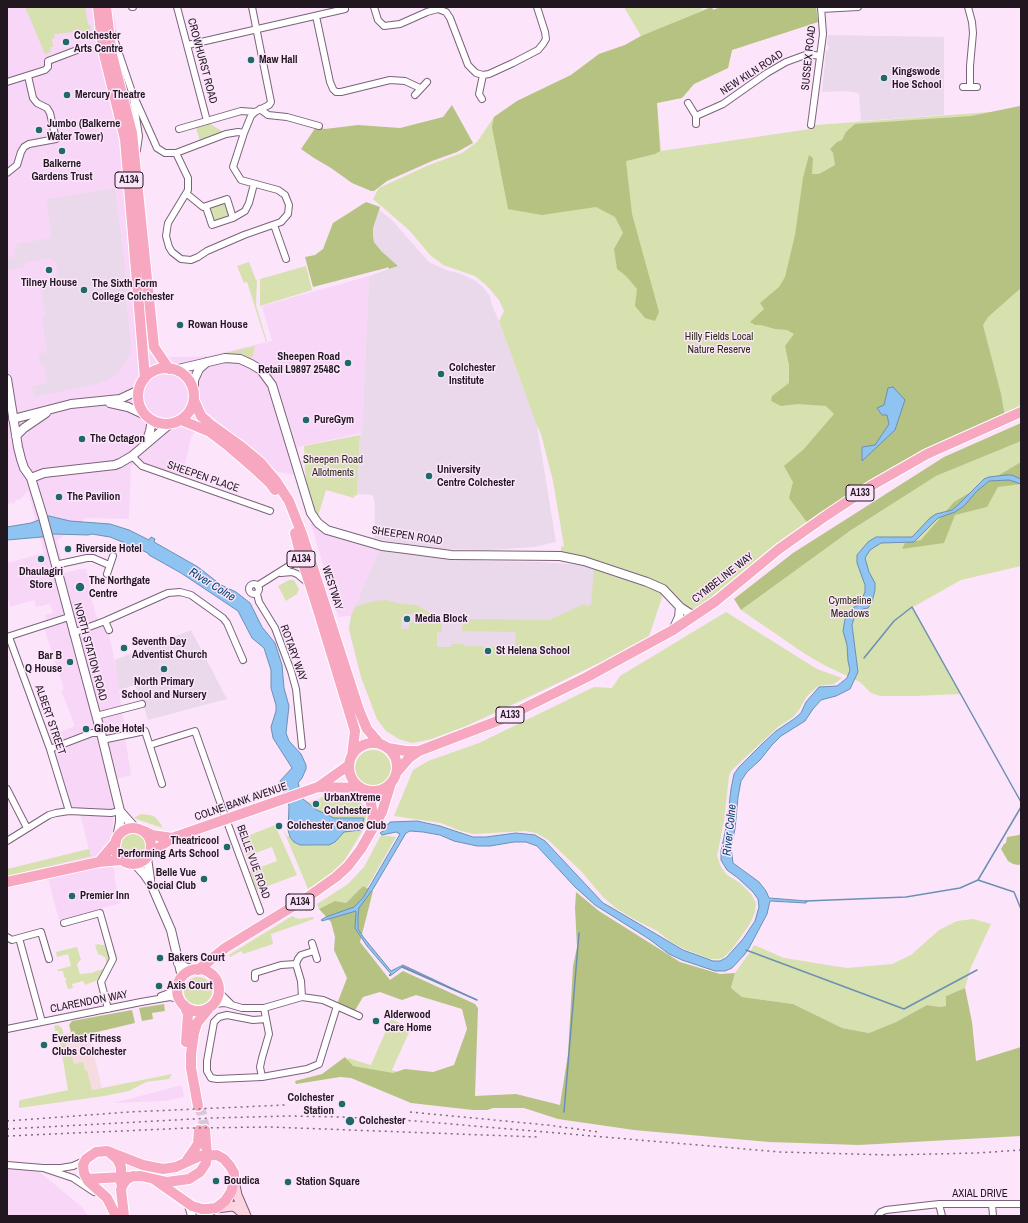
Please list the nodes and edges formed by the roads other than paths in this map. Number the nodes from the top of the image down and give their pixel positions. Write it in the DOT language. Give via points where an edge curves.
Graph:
graph roads {
  1 [pos="98,7"];
  2 [pos="106,7"];
  3 [pos="177,7"];
  4 [pos="252,7"];
  5 [pos="374,7"];
  6 [pos="537,7"];
  7 [pos="858,7"];
  8 [pos="968,7"];
  9 [pos="821,8"];
  10 [pos="345,9"];
  11 [pos="443,9"];
  12 [pos="316,16"];
  13 [pos="107,19"];
  14 [pos="384,26"];
  15 [pos="257,30"];
  16 [pos="382,33"];
  17 [pos="188,45"];
  18 [pos="77,50"];
  19 [pos="820,56"];
  20 [pos="484,75"];
  21 [pos="28,76"];
  22 [pos="7,82"];
  23 [pos="427,82"];
  24 [pos="970,87"];
  25 [pos="420,88"];
  26 [pos="132,92"];
  27 [pos="415,95"];
  28 [pos="471,96"];
  29 [pos="688,103"];
  30 [pos="258,110"];
  31 [pos="696,116"];
  32 [pos="207,121"];
  33 [pos="696,124"];
  34 [pos="812,125"];
  35 [pos="319,126"];
  36 [pos="179,129"];
  37 [pos="244,133"];
  38 [pos="176,153"];
  39 [pos="136,164"];
  40 [pos="7,173"];
  41 [pos="254,184"];
  42 [pos="187,194"];
  43 [pos="206,207"];
  44 [pos="233,218"];
  45 [pos="274,225"];
  46 [pos="286,259"];
  47 [pos="208,361"];
  48 [pos="172,369"];
  49 [pos="145,378"];
  50 [pos="7,379"];
  51 [pos="139,390"];
  52 [pos="8,396"];
  53 [pos="194,396"];
  54 [pos="97,401"];
  55 [pos="12,408"];
  56 [pos="51,409"];
  57 [pos="1021,412"];
  58 [pos="27,415"];
  59 [pos="149,417"];
  60 [pos="10,420"];
  61 [pos="176,422"];
  62 [pos="16,436"];
  63 [pos="146,444"];
  64 [pos="132,456"];
  65 [pos="31,478"];
  66 [pos="270,511"];
  67 [pos="300,552"];
  68 [pos="113,556"];
  69 [pos="55,565"];
  70 [pos="109,565"];
  71 [pos="107,574"];
  72 [pos="276,575"];
  73 [pos="310,585"];
  74 [pos="680,606"];
  75 [pos="696,615"];
  76 [pos="69,617"];
  77 [pos="105,621"];
  78 [pos="108,630"];
  79 [pos="673,630"];
  80 [pos="73,633"];
  81 [pos="8,637"];
  82 [pos="243,660"];
  83 [pos="142,704"];
  84 [pos="96,716"];
  85 [pos="102,736"];
  86 [pos="353,744"];
  87 [pos="150,745"];
  88 [pos="302,746"];
  89 [pos="384,746"];
  90 [pos="50,749"];
  91 [pos="419,752"];
  92 [pos="351,760"];
  93 [pos="397,772"];
  94 [pos="332,778"];
  95 [pos="391,783"];
  96 [pos="162,784"];
  97 [pos="318,787"];
  98 [pos="336,788"];
  99 [pos="7,789"];
  100 [pos="363,789"];
  101 [pos="371,804"];
  102 [pos="69,811"];
  103 [pos="120,811"];
  104 [pos="226,820"];
  105 [pos="27,828"];
  106 [pos="139,829"];
  107 [pos="370,831"];
  108 [pos="172,838"];
  109 [pos="116,840"];
  110 [pos="7,841"];
  111 [pos="149,856"];
  112 [pos="121,860"];
  113 [pos="99,862"];
  114 [pos="135,864"];
  115 [pos="7,882"];
  116 [pos="151,884"];
  117 [pos="260,911"];
  118 [pos="64,924"];
  119 [pos="7,937"];
  120 [pos="19,938"];
  121 [pos="312,943"];
  122 [pos="225,948"];
  123 [pos="314,950"];
  124 [pos="49,959"];
  125 [pos="317,959"];
  126 [pos="178,963"];
  127 [pos="296,964"];
  128 [pos="196,970"];
  129 [pos="211,974"];
  130 [pos="255,978"];
  131 [pos="180,981"];
  132 [pos="219,992"];
  133 [pos="302,997"];
  134 [pos="140,1002"];
  135 [pos="181,1002"];
  136 [pos="231,1004"];
  137 [pos="212,1005"];
  138 [pos="337,1006"];
  139 [pos="264,1008"];
  140 [pos="108,1009"];
  141 [pos="358,1016"];
  142 [pos="266,1019"];
  143 [pos="42,1022"];
  144 [pos="10,1028"];
  145 [pos="262,1077"];
  146 [pos="107,1151"];
  147 [pos="213,1153"];
  148 [pos="86,1159"];
  149 [pos="185,1163"];
  150 [pos="7,1165"];
  151 [pos="43,1168"];
  152 [pos="133,1176"];
  153 [pos="121,1177"];
  154 [pos="74,1178"];
  155 [pos="87,1179"];
  156 [pos="155,1180"];
  157 [pos="180,1181"];
  158 [pos="234,1181"];
  159 [pos="121,1190"];
  160 [pos="188,1202"];
  161 [pos="939,1204"];
  162 [pos="992,1204"];
  163 [pos="1021,1204"];
  164 [pos="216,1208"];
  165 [pos="119,1215"];
  166 [pos="192,1216"];
  167 [pos="205,1216"];
  168 [pos="246,1216"];
  169 [pos="878,1216"];
  170 [pos="942,1216"];
  171 [pos="993,1216"];
  1 -- 49 [label="main road, A134" via="103,50 125,139"];
  2 -- 13 [label="main road, A134"];
  3 -- 17 [label="street, CROWHURST ROAD"];
  4 -- 15 [label="street"];
  5 -- 14 [label="street" via="378,20"];
  6 -- 20 [label="street" via="545,32 546,39 543,44 538,50"];
  7 -- 9 [label="street"];
  8 -- 24 [label="street" via="974,33"];
  9 -- 19 [label="street, SUSSEX ROAD" via="823,34"];
  10 -- 12 [label="street"];
  11 -- 14 [label="street" via="432,10 400,24"];
  11 -- 20 [label="street" via="450,18 468,65 476,73"];
  12 -- 15 [label="street"];
  12 -- 25 [label="street" via="330,82 336,92 390,80 405,81"];
  13 -- 26 [label="street"];
  13 -- 39 [label="main road, A134" via="112,55 132,133"];
  14 -- 16 [label="street"];
  15 -- 17 [label="street"];
  15 -- 30 [label="street" via="271,102"];
  17 -- 32 [label="street, CROWHURST ROAD"];
  18 -- 21 [label="street" via="48,61 47,69"];
  19 -- 31 [label="street, NEW KILN ROAD" via="808,54 786,62 723,104"];
  19 -- 34 [label="street, SUSSEX ROAD" via="810,111"];
  20 -- 28 [label="street" via="481,97"];
  21 -- 22 [label="street"];
  21 -- 40 [label="street" via="33,98 50,113 56,139 24,147 17,165"];
  23 -- 25 [label="street"];
  25 -- 27 [label="street"];
  26 -- 38 [label="street" via="157,148 165,153"];
  26 -- 39 [label="street" via="139,136"];
  29 -- 31 [label="street"];
  30 -- 32 [label="street" via="242,111"];
  30 -- 35 [label="street" via="268,115 287,117"];
  30 -- 37 [label="street" via="251,116"];
  31 -- 33 [label="street"];
  32 -- 36 [label="street"];
  37 -- 38 [label="street" via="226,134"];
  37 -- 41 [label="street" via="233,167 241,180"];
  38 -- 42 [label="street" via="188,178"];
  39 -- 48 [label="main road, A134" via="154,347"];
  41 -- 44 [label="street" via="245,211"];
  41 -- 45 [label="street" via="278,190 288,200 288,214"];
  42 -- 43 [label="street"];
  42 -- 45 [label="street" via="174,211 166,231 169,247 182,259 191,260 244,235"];
  43 -- 44 [label="street" via="212,225"];
  43 -- 44 [label="street" via="227,199"];
  45 -- 46 [label="street" via="285,248"];
  47 -- 48 [label="street, SHEEPEN ROAD"];
  47 -- 53 [label="street" via="199,369 194,380"];
  47 -- 74 [label="street, SHEEPEN ROAD" via="240,359 261,370 270,382 311,513 327,530 382,546 406,549 451,554 560,556 584,561 663,589"];
  48 -- 49 [label="main road" via="156,370"];
  48 -- 53 [label="main road, A134" via="188,379"];
  49 -- 51 [label="main road"];
  50 -- 52 [label="street, NORTH STATION ROAD"];
  51 -- 54 [label="street" via="124,398"];
  51 -- 59 [label="main road" via="139,402"];
  52 -- 55 [label="street, NORTH STATION ROAD"];
  53 -- 61 [label="main road" via="189,412"];
  53 -- 89 [label="main road, WESTWAY / A134" via="201,416 260,462 289,500 366,730"];
  54 -- 56 [label="street"];
  54 -- 59 [label="street" via="128,407"];
  55 -- 58 [label="street"];
  55 -- 60 [label="street, NORTH STATION ROAD"];
  56 -- 58 [label="street"];
  56 -- 62 [label="street"];
  57 -- 75 [label="main road, CYMBELINE WAY / A133" via="927,454 871,486 779,549"];
  58 -- 60 [label="street"];
  59 -- 61 [label="main road, A134" via="162,424"];
  59 -- 63 [label="street" via="150,431"];
  60 -- 62 [label="street, NORTH STATION ROAD"];
  61 -- 63 [label="street"];
  61 -- 67 [label="main road, WESTWAY / A134" via="210,432 270,483 283,502"];
  62 -- 65 [label="street, NORTH STATION ROAD" via="24,468"];
  63 -- 64 [label="street"];
  64 -- 65 [label="street" via="115,465 44,473"];
  64 -- 66 [label="street, SHEEPEN PLACE" via="142,466"];
  65 -- 69 [label="street, NORTH STATION ROAD"];
  67 -- 72 [label="street" via="292,564"];
  67 -- 73 [label="main road, WESTWAY / A134"];
  68 -- 70 [label="street"];
  69 -- 70 [label="street" via="93,558"];
  69 -- 76 [label="street, NORTH STATION ROAD"];
  70 -- 71 [label="street"];
  72 -- 73 [label="street" via="292,572"];
  72 -- 88 [label="street, ROTARY WAY" via="249,588 251,593 257,594 275,628 291,671 296,689"];
  73 -- 86 [label="main road, WESTWAY / A134" via="355,731"];
  74 -- 75 [label="street, SHEEPEN ROAD"];
  74 -- 79 [label="street" via="679,617"];
  75 -- 79 [label="main road, CYMBELINE WAY / A133"];
  76 -- 80 [label="street, NORTH STATION ROAD"];
  76 -- 81 [label="street"];
  77 -- 78 [label="street"];
  77 -- 80 [label="street"];
  77 -- 82 [label="street" via="168,593 186,593 223,618"];
  79 -- 91 [label="main road, CYMBELINE WAY / A133" via="500,720"];
  80 -- 84 [label="street, NORTH STATION ROAD"];
  81 -- 90 [label="street, ALBERT STREET"];
  83 -- 84 [label="street"];
  84 -- 85 [label="street, NORTH STATION ROAD"];
  85 -- 87 [label="street" via="145,731"];
  85 -- 90 [label="street" via="92,733"];
  85 -- 103 [label="street, NORTH STATION ROAD"];
  86 -- 92 [label="main road, WESTWAY / A134"];
  86 -- 94 [label="main road"];
  87 -- 96 [label="street"];
  87 -- 104 [label="street, BELLE VUE ROAD" via="195,731"];
  89 -- 91 [label="main road, A133"];
  89 -- 92 [label="main road" via="372,743 363,746"];
  89 -- 93 [label="main road, A134" via="396,759"];
  90 -- 102 [label="street, ALBERT STREET"];
  91 -- 93 [label="main road, A133" via="409,758"];
  92 -- 94 [label="main road, COLNE BANK AVENUE"];
  92 -- 100 [label="main road, A134" via="349,770 352,778"];
  93 -- 95 [label="main road, A134"];
  94 -- 97 [label="main road, COLNE BANK AVENUE"];
  95 -- 100 [label="main road" via="381,790"];
  95 -- 107 [label="main road, A134" via="382,812"];
  97 -- 98 [label="main road, COLNE BANK AVENUE"];
  97 -- 104 [label="main road, COLNE BANK AVENUE"];
  98 -- 100 [label="main road, COLNE BANK AVENUE"];
  98 -- 101 [label="main road" via="361,795"];
  99 -- 105 [label="street"];
  100 -- 101 [label="main road, A134"];
  101 -- 107 [label="main road, A134"];
  102 -- 103 [label="street"];
  102 -- 105 [label="street" via="49,815"];
  103 -- 106 [label="street, NORTH STATION ROAD"];
  103 -- 109 [label="street, NORTH STATION ROAD"];
  104 -- 108 [label="main road, COLNE BANK AVENUE"];
  104 -- 117 [label="street, BELLE VUE ROAD"];
  105 -- 110 [label="street"];
  106 -- 108 [label="main road, COLNE BANK AVENUE" via="152,835"];
  106 -- 109 [label="main road" via="125,830"];
  106 -- 111 [label="main road" via="147,834 150,841"];
  107 -- 122 [label="main road, A134" via="361,849 336,877"];
  108 -- 111 [label="main road, COLNE BANK AVENUE"];
  109 -- 112 [label="main road" via="116,851"];
  109 -- 113 [label="main road"];
  111 -- 114 [label="main road"];
  111 -- 116 [label="street"];
  112 -- 113 [label="main road"];
  112 -- 114 [label="main road"];
  113 -- 115 [label="main road"];
  114 -- 116 [label="street"];
  116 -- 126 [label="street" via="171,930"];
  118 -- 140 [label="street" via="100,913 113,959 101,982"];
  119 -- 120 [label="street" via="12,940"];
  120 -- 124 [label="street" via="41,932"];
  120 -- 143 [label="street, CLARENDON WAY"];
  121 -- 123 [label="street"];
  122 -- 128 [label="main road, A134"];
  122 -- 129 [label="main road, A134" via="214,964"];
  123 -- 125 [label="street"];
  123 -- 127 [label="street" via="301,955"];
  126 -- 128 [label="street"];
  126 -- 131 [label="street"];
  127 -- 130 [label="street" via="281,965 255,973"];
  127 -- 133 [label="street"];
  128 -- 129 [label="main road"];
  128 -- 131 [label="main road, A134" via="188,972"];
  129 -- 132 [label="main road" via="218,983"];
  131 -- 134 [label="street, CLARENDON WAY" via="169,993"];
  131 -- 135 [label="main road" via="177,993"];
  132 -- 136 [label="street"];
  132 -- 137 [label="main road"];
  133 -- 138 [label="street" via="323,1000"];
  133 -- 139 [label="street"];
  134 -- 135 [label="street, CLARENDON WAY" via="170,997"];
  134 -- 140 [label="street, CLARENDON WAY"];
  135 -- 137 [label="main road" via="195,1011 205,1010"];
  135 -- 137 [label="main road" via="188,1014 186,1068 196,1106 191,1068 194,1033 197,1023"];
  136 -- 137 [label="street"];
  136 -- 139 [label="street" via="242,1008"];
  138 -- 141 [label="street"];
  138 -- 145 [label="street" via="319,1064 307,1069"];
  139 -- 142 [label="street"];
  140 -- 143 [label="street, CLARENDON WAY"];
  142 -- 145 [label="street" via="269,1034 260,1067"];
  142 -- 145 [label="street" via="253,1020 226,1015 219,1017 214,1022 207,1061 208,1075 214,1079"];
  143 -- 144 [label="street, CLARENDON WAY"];
  146 -- 148 [label="main road" via="96,1152"];
  146 -- 149 [label="main road" via="152,1168 172,1168"];
  146 -- 153 [label="main road" via="119,1163"];
  147 -- 149 [label="main road"];
  147 -- 149 [label="main road" via="203,1131 198,1144"];
  147 -- 157 [label="main road" via="200,1172"];
  147 -- 158 [label="main road" via="232,1168"];
  148 -- 151 [label="street" via="72,1166"];
  148 -- 155 [label="main road" via="83,1171"];
  149 -- 157 [label="main road" via="181,1169"];
  150 -- 151 [label="street"];
  151 -- 154 [label="street"];
  152 -- 153 [label="main road"];
  152 -- 156 [label="main road"];
  152 -- 159 [label="main road" via="124,1183"];
  153 -- 155 [label="main road"];
  153 -- 159 [label="main road"];
  154 -- 155 [label="street"];
  154 -- 165 [label="street" via="104,1199"];
  155 -- 165 [label="main road" via="108,1198"];
  156 -- 157 [label="main road"];
  156 -- 160 [label="main road"];
  157 -- 160 [label="main road"];
  158 -- 164 [label="main road" via="227,1199"];
  158 -- 168 [label="main road"];
  159 -- 165 [label="main road"];
  160 -- 164 [label="main road" via="202,1209"];
  160 -- 166 [label="street"];
  161 -- 162 [label="street, AXIAL DRIVE"];
  161 -- 169 [label="street, AXIAL DRIVE" via="886,1210"];
  161 -- 170 [label="street, AXIAL DRIVE"];
  162 -- 163 [label="street, AXIAL DRIVE"];
  162 -- 171 [label="street"];
  164 -- 167 [label="street"];
  164 -- 168 [label="main road" via="233,1206"];
}
